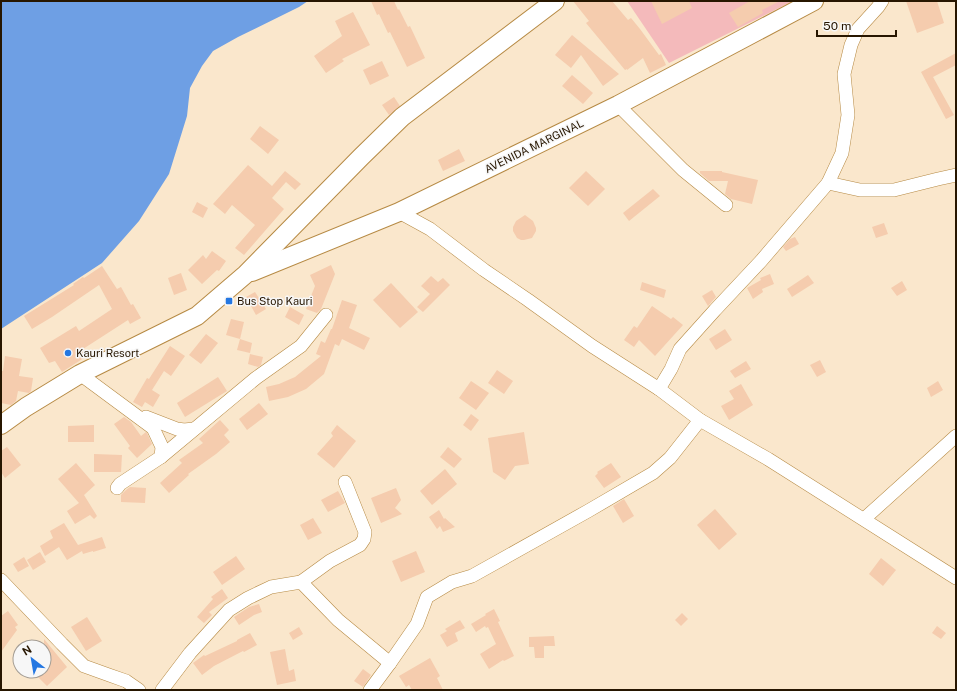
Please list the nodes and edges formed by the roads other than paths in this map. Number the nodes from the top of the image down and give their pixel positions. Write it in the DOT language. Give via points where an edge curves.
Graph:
graph roads {
  1 [pos="555,1"];
  2 [pos="814,1"];
  3 [pos="882,1"];
  4 [pos="618,105"];
  5 [pos="956,175"];
  6 [pos="828,183"];
  7 [pos="726,205"];
  8 [pos="399,212"];
  9 [pos="246,274"];
  10 [pos="326,315"];
  11 [pos="80,374"];
  12 [pos="659,389"];
  13 [pos="131,412"];
  14 [pos="700,420"];
  15 [pos="1,425"];
  16 [pos="194,429"];
  17 [pos="956,436"];
  18 [pos="161,457"];
  19 [pos="345,482"];
  20 [pos="116,488"];
  21 [pos="864,519"];
  22 [pos="956,578"];
  23 [pos="1,580"];
  24 [pos="301,582"];
  25 [pos="390,663"];
  26 [pos="139,690"];
  27 [pos="162,690"];
  28 [pos="370,690"];
  1 -- 9 [label="street, AVENIDA MARGINAL" via="402,117"];
  2 -- 4 [label="street, AVENIDA MARGINAL"];
  3 -- 6 [label="street" via="858,29 851,45 844,74 848,115 842,153"];
  4 -- 7 [label="street" via="683,170"];
  4 -- 8 [label="street, AVENIDA MARGINAL"];
  5 -- 6 [label="street" via="894,190 860,190"];
  6 -- 12 [label="street" via="762,261 680,349"];
  8 -- 9 [label="street, AVENIDA MARGINAL"];
  8 -- 12 [label="street" via="430,229 592,346"];
  9 -- 11 [label="street, AVENIDA MARGINAL" via="197,316"];
  10 -- 16 [label="street" via="301,346 256,378"];
  11 -- 13 [label="street"];
  11 -- 15 [label="street, AVENIDA MARGINAL"];
  12 -- 14 [label="street"];
  13 -- 16 [label="street" via="177,429"];
  13 -- 18 [label="street" via="153,428 162,447"];
  14 -- 21 [label="street"];
  14 -- 25 [label="street" via="670,458 653,473 472,576 452,582 426,597 417,624"];
  16 -- 18 [label="street"];
  17 -- 21 [label="street"];
  18 -- 20 [label="street"];
  19 -- 24 [label="street" via="365,532 364,539 360,545 330,561"];
  21 -- 22 [label="street"];
  23 -- 26 [label="street" via="84,666 126,681"];
  24 -- 25 [label="street" via="338,620"];
  24 -- 27 [label="street" via="271,587 229,610 190,653"];
  25 -- 28 [label="street"];
}
